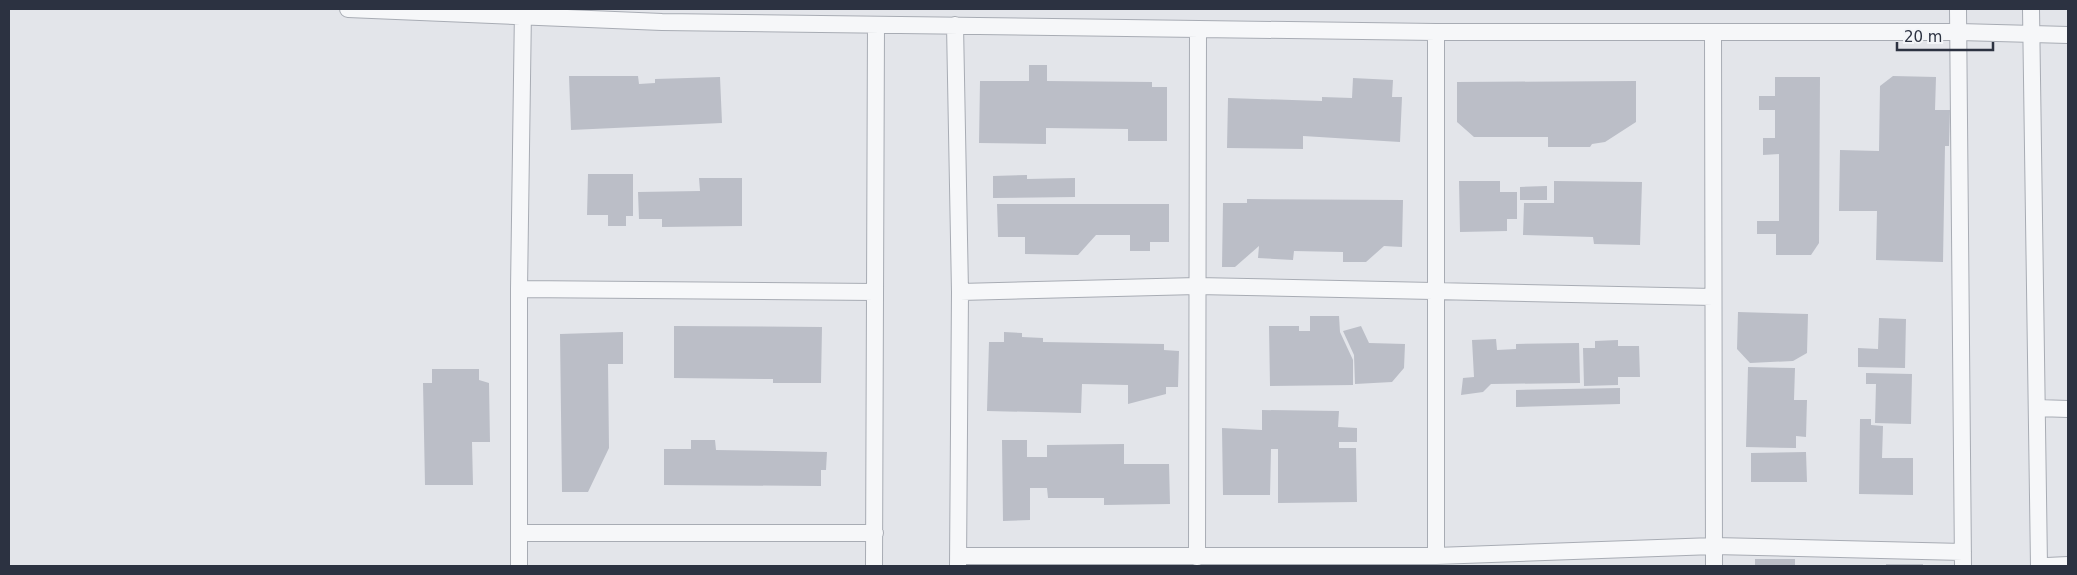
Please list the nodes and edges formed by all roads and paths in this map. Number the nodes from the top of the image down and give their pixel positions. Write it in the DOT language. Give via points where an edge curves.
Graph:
graph roads {
  1 [pos="348,9"];
  2 [pos="1958,9"];
  3 [pos="2031,9"];
  4 [pos="523,13"];
  5 [pos="769,16"];
  6 [pos="841,17"];
  7 [pos="876,25"];
  8 [pos="955,25"];
  9 [pos="1198,29"];
  10 [pos="1436,32"];
  11 [pos="1713,32"];
  12 [pos="1959,32"];
  13 [pos="2031,34"];
  14 [pos="2068,35"];
  15 [pos="1197,286"];
  16 [pos="519,289"];
  17 [pos="1436,291"];
  18 [pos="875,292"];
  19 [pos="960,292"];
  20 [pos="1713,297"];
  21 [pos="2037,408"];
  22 [pos="2068,409"];
  23 [pos="519,534"];
  24 [pos="874,534"];
  25 [pos="1714,546"];
  26 [pos="1436,556"];
  27 [pos="1197,558"];
  28 [pos="1963,559"];
  29 [pos="958,561"];
  30 [pos="519,566"];
  31 [pos="874,566"];
  32 [pos="1714,566"];
  33 [pos="2039,566"];
  34 [pos="2047,566"];
  35 [pos="2068,566"];
  1 -- 4 [label="lane"];
  2 -- 12 [label="lane"];
  3 -- 13 [label="lane"];
  4 -- 5 [label="lane" via="662,22"];
  4 -- 16 [label="lane"];
  5 -- 6 [label="lane"];
  6 -- 7 [label="lane"];
  7 -- 8 [label="lane"];
  7 -- 18 [label="lane"];
  8 -- 9 [label="lane"];
  8 -- 19 [label="lane"];
  9 -- 10 [label="lane"];
  9 -- 15 [label="lane"];
  10 -- 11 [label="lane"];
  10 -- 17 [label="lane"];
  11 -- 12 [label="lane"];
  11 -- 20 [label="lane"];
  12 -- 13 [label="lane"];
  12 -- 28 [label="lane"];
  13 -- 14 [label="lane"];
  13 -- 21 [label="lane"];
  15 -- 17 [label="lane"];
  15 -- 19 [label="lane"];
  15 -- 27 [label="lane"];
  16 -- 18 [label="lane"];
  16 -- 23 [label="lane"];
  17 -- 20 [label="lane"];
  17 -- 26 [label="lane"];
  18 -- 24 [label="lane"];
  19 -- 29 [label="lane"];
  20 -- 25 [label="lane"];
  21 -- 22 [label="lane"];
  21 -- 33 [label="lane"];
  23 -- 24 [label="lane"];
  23 -- 30 [label="lane"];
  24 -- 31 [label="lane"];
  25 -- 26 [label="lane"];
  25 -- 28 [label="lane"];
  25 -- 32 [label="lane"];
  26 -- 27 [label="lane"];
  27 -- 29 [label="lane"];
  34 -- 35 [label="lane"];
}
